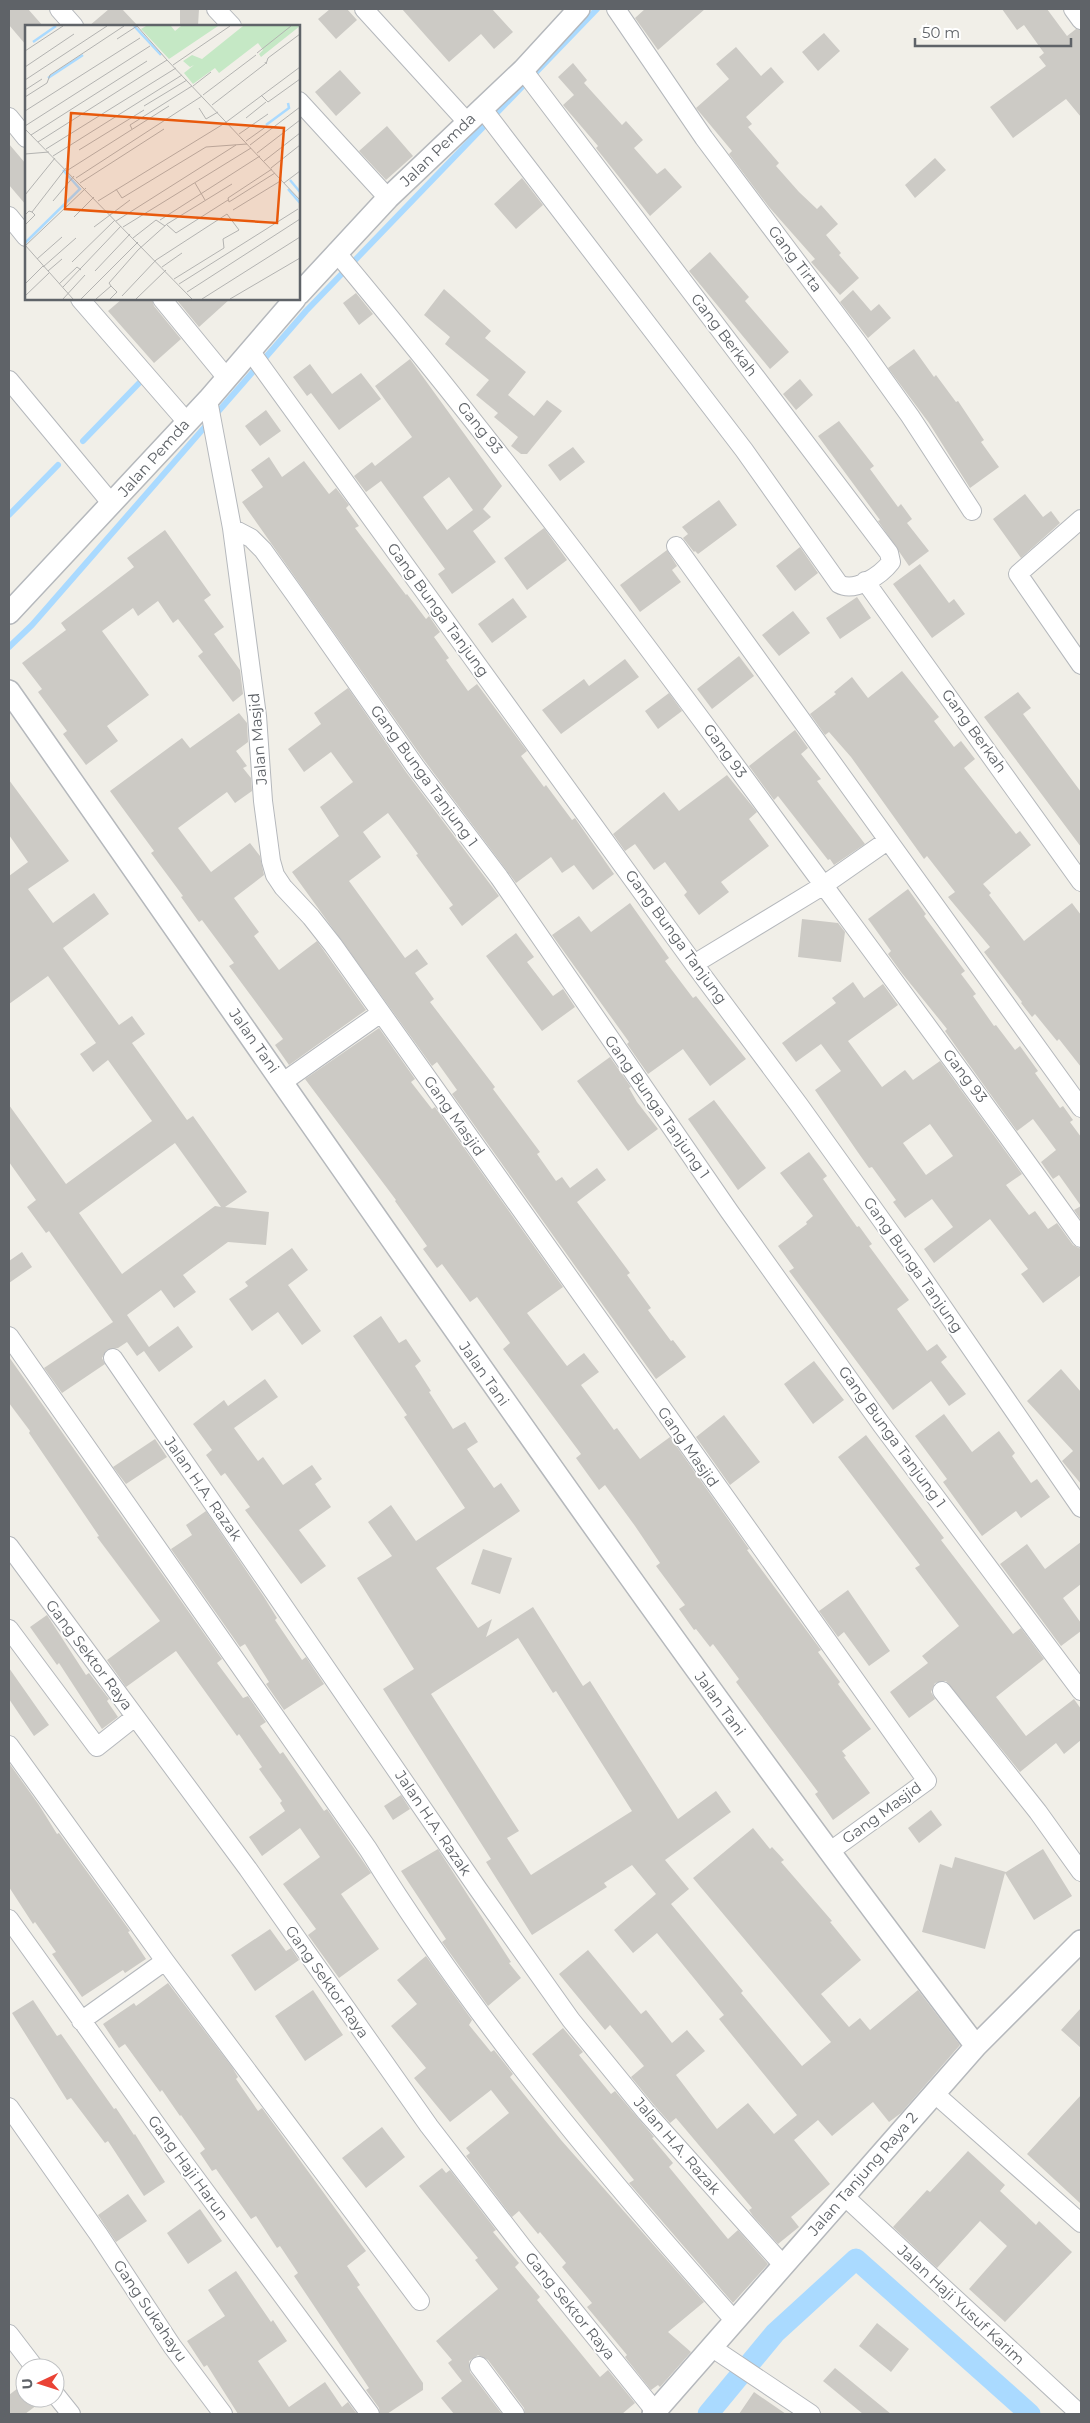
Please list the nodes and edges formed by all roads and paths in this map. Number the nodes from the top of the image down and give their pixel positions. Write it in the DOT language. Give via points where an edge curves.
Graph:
graph roads {
  1 [pos="59,9"];
  2 [pos="216,9"];
  3 [pos="364,9"];
  4 [pos="579,9"];
  5 [pos="616,9"];
  6 [pos="1073,9"];
  7 [pos="1081,20"];
  8 [pos="73,25"];
  9 [pos="231,25"];
  10 [pos="528,76"];
  11 [pos="300,101"];
  12 [pos="9,117"];
  13 [pos="483,118"];
  14 [pos="25,137"];
  15 [pos="388,198"];
  16 [pos="9,216"];
  17 [pos="25,236"];
  18 [pos="345,263"];
  19 [pos="300,289"];
  20 [pos="81,300"];
  21 [pos="163,300"];
  22 [pos="293,300"];
  23 [pos="257,361"];
  24 [pos="226,377"];
  25 [pos="9,380"];
  26 [pos="209,403"];
  27 [pos="186,421"];
  28 [pos="112,504"];
  29 [pos="972,511"];
  30 [pos="1081,519"];
  31 [pos="232,528"];
  32 [pos="676,546"];
  33 [pos="865,581"];
  34 [pos="9,613"];
  35 [pos="1081,664"];
  36 [pos="9,691"];
  37 [pos="887,841"];
  38 [pos="1081,882"];
  39 [pos="824,885"];
  40 [pos="694,964"];
  41 [pos="381,1013"];
  42 [pos="283,1082"];
  43 [pos="1081,1108"];
  44 [pos="1081,1238"];
  45 [pos="9,1336"];
  46 [pos="113,1358"];
  47 [pos="1081,1508"];
  48 [pos="9,1546"];
  49 [pos="9,1630"];
  50 [pos="942,1691"];
  51 [pos="1081,1691"];
  52 [pos="135,1717"];
  53 [pos="9,1745"];
  54 [pos="829,1852"];
  55 [pos="1081,1872"];
  56 [pos="9,1919"];
  57 [pos="1081,1941"];
  58 [pos="164,1961"];
  59 [pos="81,2020"];
  60 [pos="976,2046"];
  61 [pos="934,2094"];
  62 [pos="9,2107"];
  63 [pos="843,2195"];
  64 [pos="1081,2223"];
  65 [pos="784,2265"];
  66 [pos="420,2301"];
  67 [pos="734,2320"];
  68 [pos="9,2334"];
  69 [pos="717,2351"];
  70 [pos="27,2358"];
  71 [pos="479,2366"];
  72 [pos="654,2413"];
  73 [pos="223,2414"];
  74 [pos="370,2414"];
  75 [pos="515,2414"];
  76 [pos="811,2414"];
  77 [pos="1080,2414"];
  1 -- 8 [label="street"];
  2 -- 9 [label="street"];
  3 -- 13 [label="street, Gang Berkah"];
  4 -- 10 [label="street, Jalan Pemda"];
  5 -- 29 [label="street, Gang Tirta" via="704,138 910,416"];
  6 -- 7 [label="street"];
  10 -- 13 [label="street, Jalan Pemda"];
  10 -- 33 [label="street, Gang Berkah" via="889,553 891,562 886,568"];
  11 -- 15 [label="street"];
  12 -- 14 [label="street"];
  13 -- 15 [label="street, Jalan Pemda"];
  13 -- 33 [label="street, Gang Berkah" via="744,450 839,584 850,588"];
  15 -- 18 [label="street, Jalan Pemda"];
  16 -- 17 [label="street"];
  18 -- 19 [label="street, Jalan Pemda"];
  18 -- 39 [label="street, Gang 93" via="557,527"];
  20 -- 27 [label="street"];
  21 -- 24 [label="street"];
  22 -- 23 [label="street, Jalan Pemda"];
  23 -- 24 [label="street, Jalan Pemda"];
  23 -- 40 [label="street, Gang Bunga Tanjung"];
  24 -- 26 [label="street, Jalan Pemda"];
  25 -- 28 [label="street"];
  26 -- 27 [label="street, Jalan Pemda"];
  26 -- 31 [label="street, Jalan Masjid"];
  27 -- 28 [label="street, Jalan Pemda"];
  28 -- 34 [label="street, Jalan Pemda"];
  30 -- 35 [label="street" via="1018,574"];
  31 -- 41 [label="street, Jalan Masjid" via="257,716 263,801 275,875 311,917"];
  31 -- 51 [label="street, Gang Bunga Tanjung 1" via="251,538 263,550 415,766 498,877 875,1416"];
  32 -- 37 [label="street"];
  33 -- 38 [label="street, Gang Berkah"];
  36 -- 42 [label="street, Jalan Tani"];
  37 -- 39 [label="street"];
  37 -- 43 [label="street"];
  39 -- 40 [label="street"];
  39 -- 44 [label="street, Gang 93"];
  40 -- 47 [label="street, Gang Bunga Tanjung" via="907,1256"];
  41 -- 42 [label="street"];
  41 -- 54 [label="street, Gang Masjid" via="927,1780"];
  42 -- 54 [label="street, Jalan Tani" via="477,1364"];
  45 -- 67 [label="street" via="362,1840 461,1988 594,2157"];
  46 -- 65 [label="street, Jalan H.A. Razak" via="571,2020 646,2112"];
  48 -- 52 [label="street, Gang Sektor Raya"];
  49 -- 52 [label="street" via="97,1747"];
  50 -- 55 [label="street"];
  52 -- 72 [label="street, Gang Sektor Raya" via="248,1869 429,2126"];
  53 -- 58 [label="street"];
  54 -- 60 [label="street, Jalan Tani"];
  56 -- 59 [label="street, Gang Haji Harun"];
  57 -- 60 [label="street, Jalan Tanjung Raya 2"];
  58 -- 59 [label="street"];
  58 -- 66 [label="street"];
  59 -- 74 [label="street, Gang Haji Harun"];
  60 -- 61 [label="street, Jalan Tanjung Raya 2"];
  61 -- 63 [label="street, Jalan Tanjung Raya 2"];
  61 -- 64 [label="street"];
  62 -- 73 [label="street, Gang Sukahayu" via="172,2346"];
  63 -- 65 [label="street, Jalan Tanjung Raya 2"];
  63 -- 77 [label="street, Jalan Haji Yusuf Karim"];
  65 -- 67 [label="street, Jalan Tanjung Raya 2"];
  67 -- 69 [label="street, Jalan Tanjung Raya 2"];
  68 -- 70 [label="street"];
  69 -- 72 [label="street, Jalan Tanjung Raya 2"];
  69 -- 76 [label="street"];
  71 -- 75 [label="street"];
}
